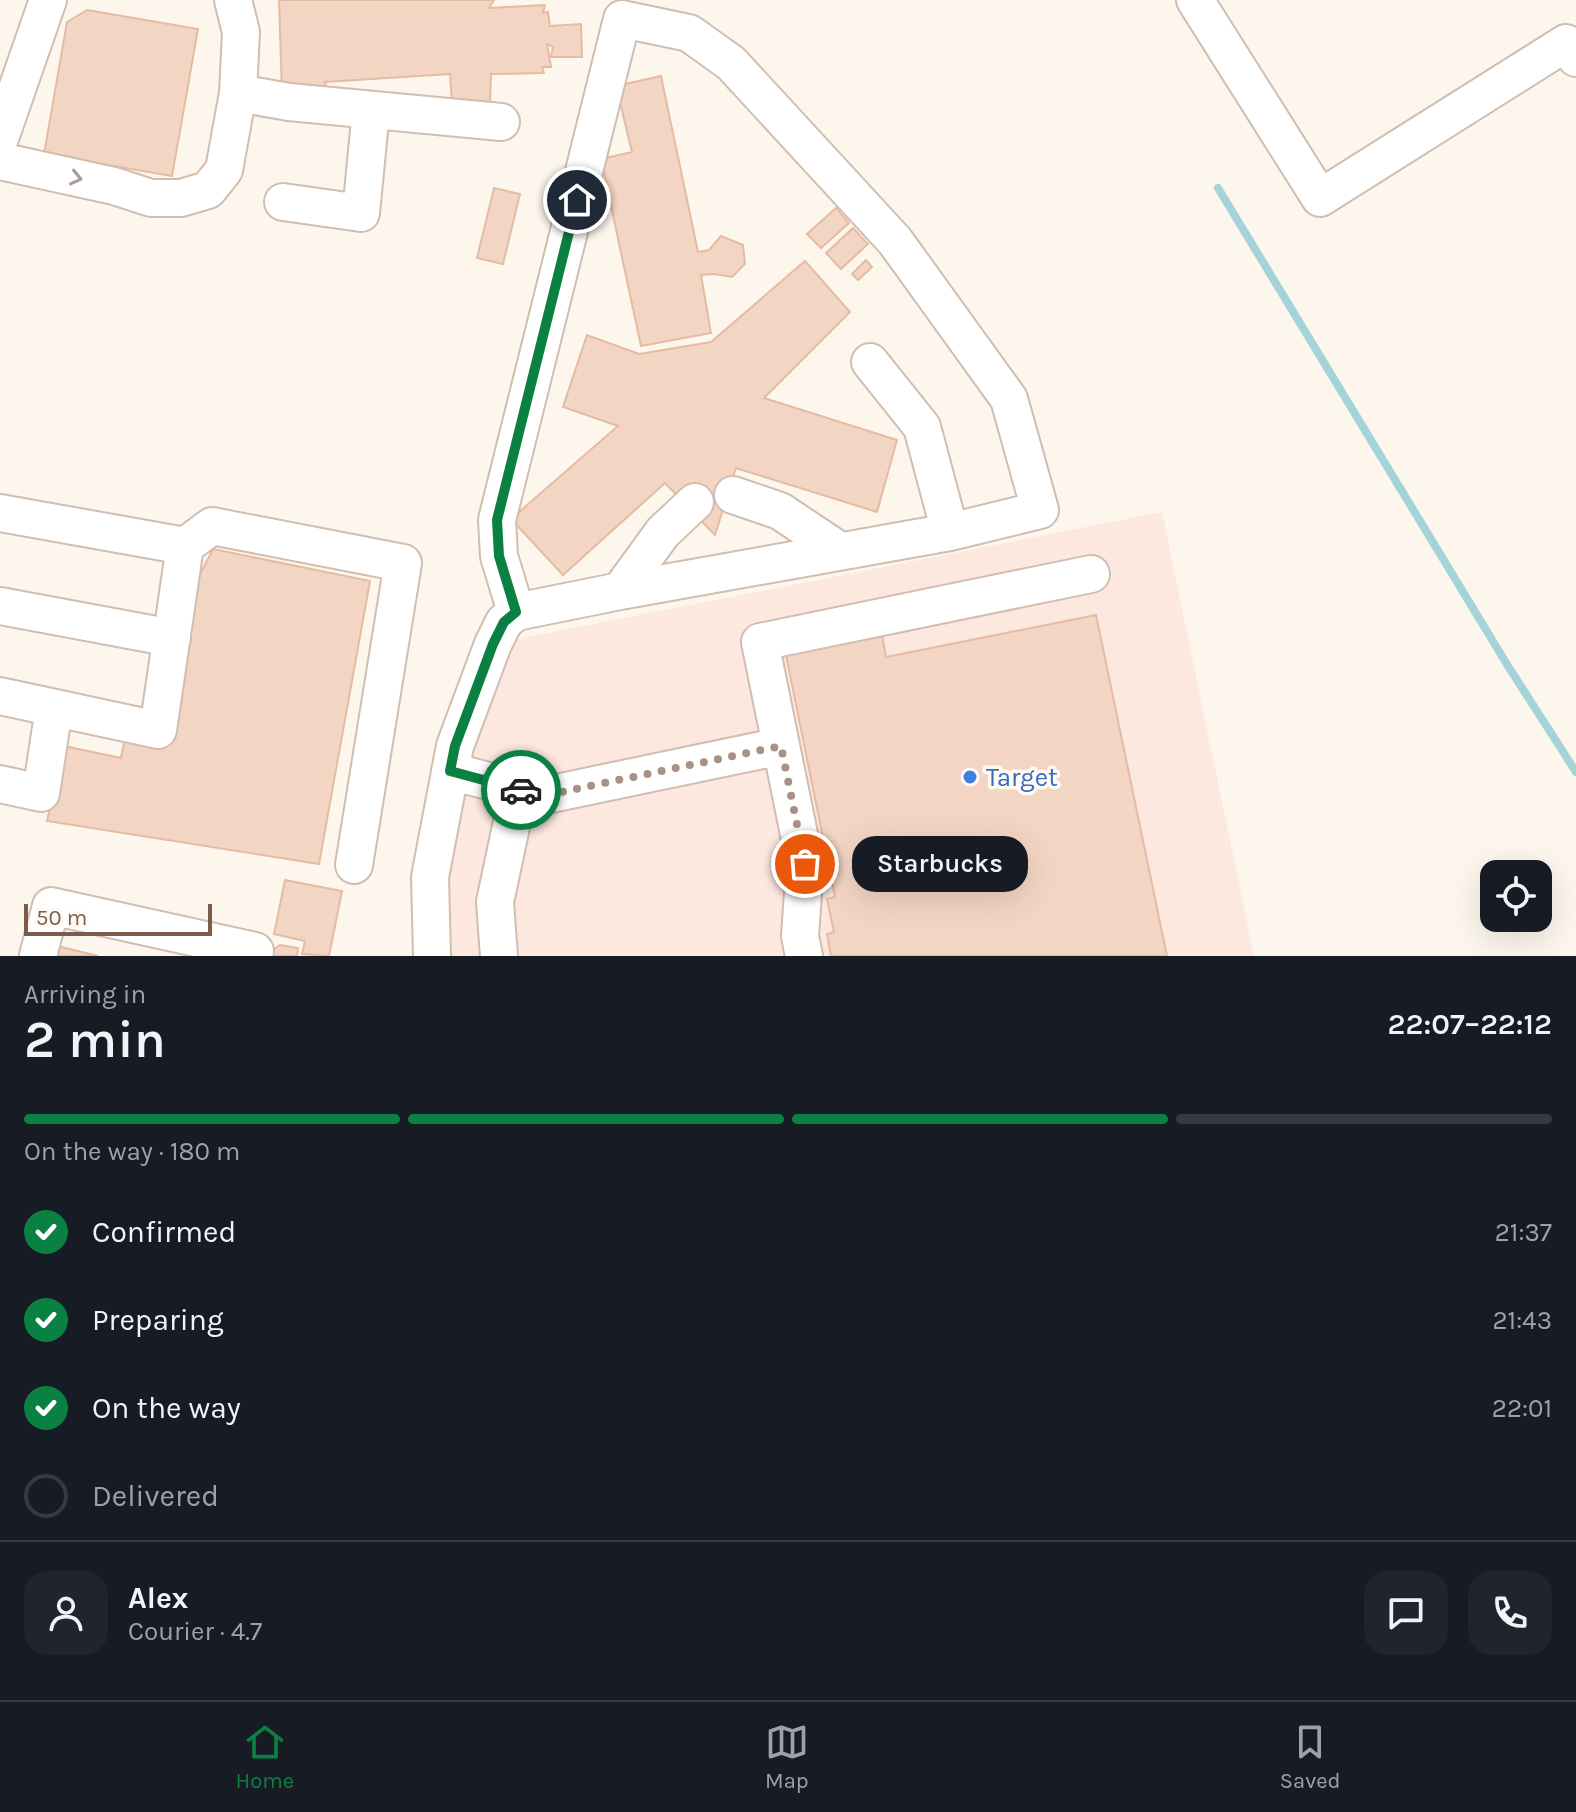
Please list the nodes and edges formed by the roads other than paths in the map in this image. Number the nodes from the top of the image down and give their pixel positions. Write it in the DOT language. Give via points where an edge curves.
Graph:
graph roads {
  1 [pos="48,0"];
  2 [pos="233,0"];
  3 [pos="1195,0"];
  4 [pos="1573,46"];
  5 [pos="238,93"];
  6 [pos="371,110"];
  7 [pos="501,122"];
  8 [pos="0,138"];
  9 [pos="0,161"];
  10 [pos="283,202"];
  11 [pos="870,362"];
  12 [pos="733,495"];
  13 [pos="695,502"];
  14 [pos="0,513"];
  15 [pos="950,532"];
  16 [pos="185,546"];
  17 [pos="840,551"];
  18 [pos="1091,574"];
  19 [pos="620,591"];
  20 [pos="0,606"];
  21 [pos="516,612"];
  22 [pos="172,638"];
  23 [pos="0,696"];
  24 [pos="54,708"];
  25 [pos="781,746"];
  26 [pos="450,771"];
  27 [pos="0,784"];
  28 [pos="519,789"];
  29 [pos="354,865"];
  30 [pos="38,956"];
  31 [pos="254,956"];
  32 [pos="432,956"];
  33 [pos="499,956"];
  34 [pos="804,956"];
  1 -- 8 [label="street"];
  2 -- 5 [label="street" via="241,32"];
  3 -- 4 [label="street" via="1320,198"];
  5 -- 6 [label="street"];
  9 -- 5 [label="street, one-way" via="151,198 199,193 224,170"];
  6 -- 7 [label="street"];
  6 -- 10 [label="street" via="361,213"];
  11 -- 15 [label="street" via="922,427"];
  12 -- 17 [label="street" via="780,511"];
  13 -- 19 [label="street" via="663,532"];
  14 -- 16 [label="street"];
  15 -- 17 [label="street"];
  15 -- 21 [label="street" via="1040,510 1009,399 895,241 731,63 689,33 622,19 497,520 499,556"];
  16 -- 22 [label="street"];
  16 -- 29 [label="street" via="212,526 403,563"];
  17 -- 19 [label="street"];
  18 -- 25 [label="street" via="760,642"];
  19 -- 21 [label="street"];
  20 -- 22 [label="street"];
  21 -- 26 [label="street" via="493,644"];
  22 -- 24 [label="street" via="158,730"];
  23 -- 24 [label="street"];
  24 -- 27 [label="street" via="41,793"];
  25 -- 28 [label="street" via="542,796"];
  25 -- 34 [label="street" via="805,864 800,936"];
  26 -- 28 [label="street"];
  26 -- 32 [label="street" via="430,877"];
  28 -- 33 [label="street" via="495,902"];
  30 -- 31 [label="street" via="51,906 255,951"];
}
